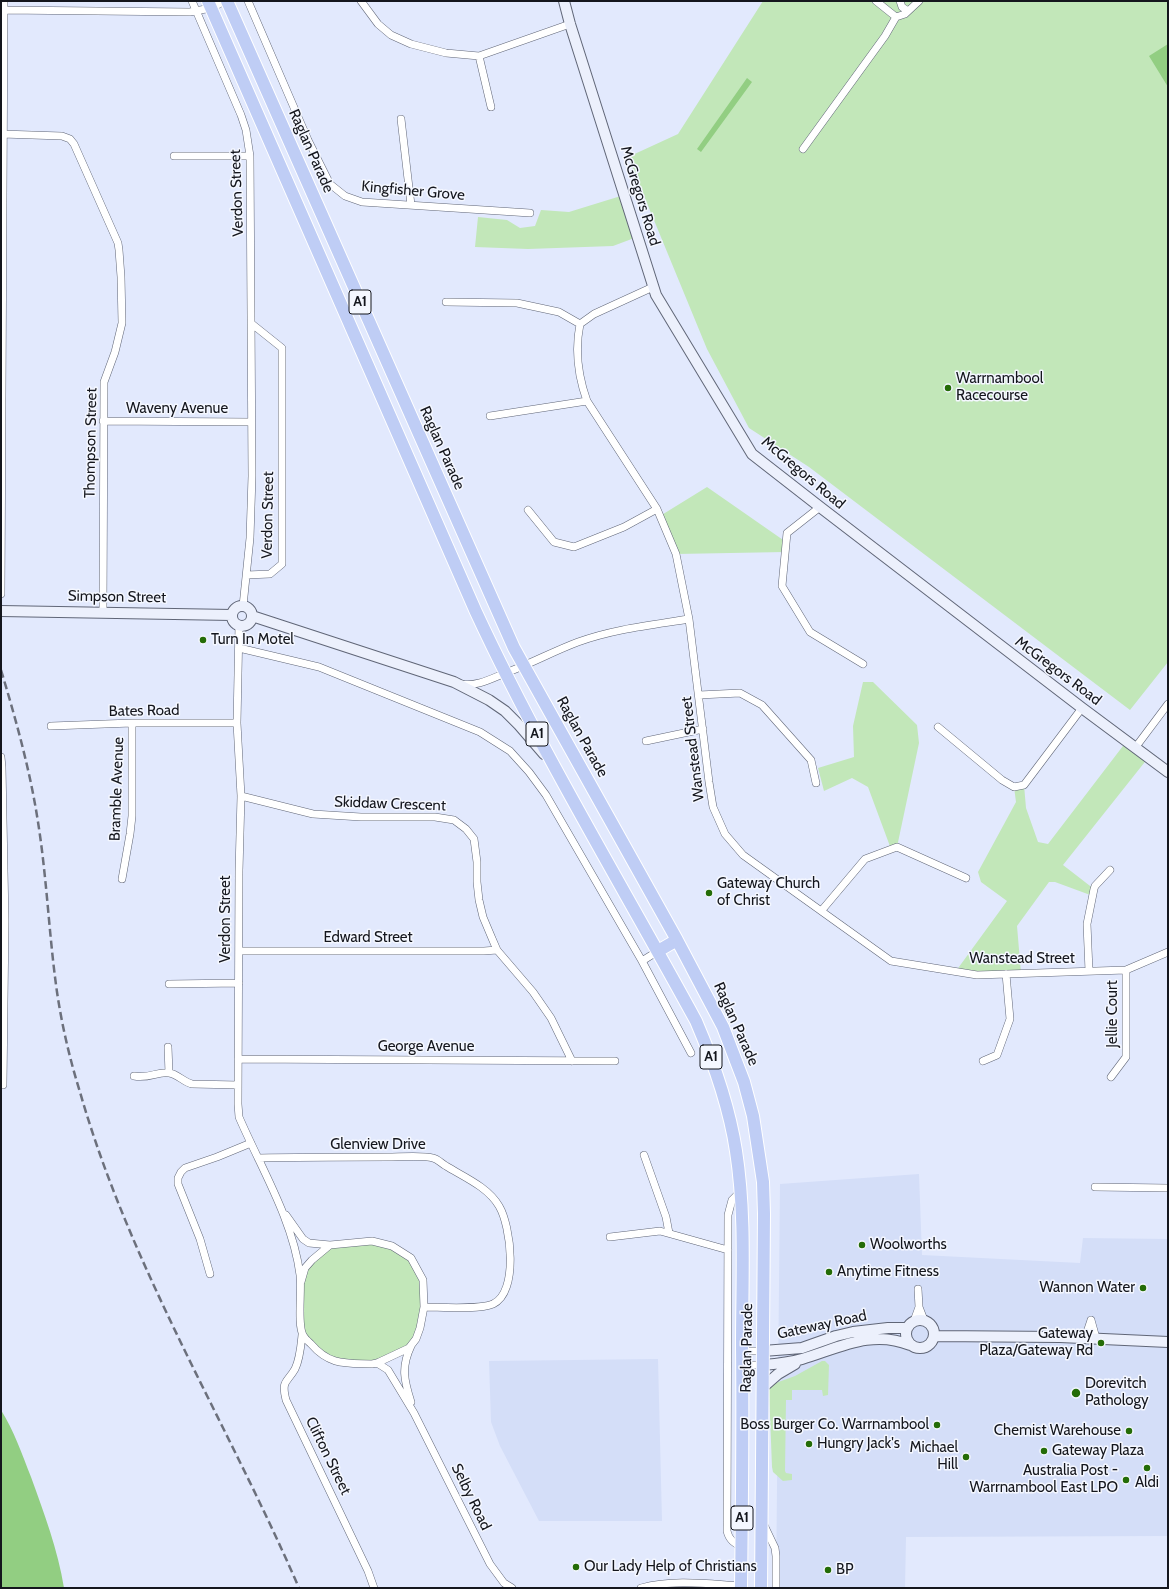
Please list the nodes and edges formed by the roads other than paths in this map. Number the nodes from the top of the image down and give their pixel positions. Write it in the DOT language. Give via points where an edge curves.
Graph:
graph roads {
  1 [pos="4,1"];
  2 [pos="192,1"];
  3 [pos="226,1"];
  4 [pos="248,1"];
  5 [pos="361,1"];
  6 [pos="564,1"];
  7 [pos="876,1"];
  8 [pos="900,1"];
  9 [pos="919,1"];
  10 [pos="209,5"];
  11 [pos="4,10"];
  12 [pos="196,11"];
  13 [pos="908,11"];
  14 [pos="896,17"];
  15 [pos="570,24"];
  16 [pos="479,56"];
  17 [pos="491,107"];
  18 [pos="401,120"];
  19 [pos="2,134"];
  20 [pos="803,149"];
  21 [pos="174,156"];
  22 [pos="250,156"];
  23 [pos="411,205"];
  24 [pos="530,213"];
  25 [pos="653,287"];
  26 [pos="446,302"];
  27 [pos="252,324"];
  28 [pos="580,324"];
  29 [pos="587,401"];
  30 [pos="490,416"];
  31 [pos="103,421"];
  32 [pos="251,422"];
  33 [pos="2,454"];
  34 [pos="820,507"];
  35 [pos="657,509"];
  36 [pos="528,510"];
  37 [pos="247,575"];
  38 [pos="1,594"];
  39 [pos="243,606"];
  40 [pos="1,611"];
  41 [pos="103,612"];
  42 [pos="232,614"];
  43 [pos="252,616"];
  44 [pos="690,619"];
  45 [pos="239,625"];
  46 [pos="239,648"];
  47 [pos="863,664"];
  48 [pos="524,666"];
  49 [pos="505,674"];
  50 [pos="454,682"];
  51 [pos="699,695"];
  52 [pos="1168,704"];
  53 [pos="1082,708"];
  54 [pos="132,723"];
  55 [pos="237,723"];
  56 [pos="51,726"];
  57 [pos="938,727"];
  58 [pos="703,729"];
  59 [pos="646,741"];
  60 [pos="1135,748"];
  61 [pos="1,757"];
  62 [pos="1168,772"];
  63 [pos="816,783"];
  64 [pos="570,795"];
  65 [pos="241,796"];
  66 [pos="2,818"];
  67 [pos="1110,870"];
  68 [pos="966,878"];
  69 [pos="122,879"];
  70 [pos="822,910"];
  71 [pos="677,940"];
  72 [pos="497,950"];
  73 [pos="239,951"];
  74 [pos="658,951"];
  75 [pos="1168,952"];
  76 [pos="642,961"];
  77 [pos="1126,970"];
  78 [pos="1089,971"];
  79 [pos="1006,974"];
  80 [pos="239,983"];
  81 [pos="169,984"];
  82 [pos="168,1047"];
  83 [pos="691,1053"];
  84 [pos="238,1059"];
  85 [pos="572,1061"];
  86 [pos="615,1061"];
  87 [pos="983,1061"];
  88 [pos="169,1073"];
  89 [pos="134,1076"];
  90 [pos="1111,1077"];
  91 [pos="3,1085"];
  92 [pos="238,1085"];
  93 [pos="251,1142"];
  94 [pos="644,1155"];
  95 [pos="258,1158"];
  96 [pos="1095,1187"];
  97 [pos="1168,1188"];
  98 [pos="741,1191"];
  99 [pos="279,1205"];
  100 [pos="669,1233"];
  101 [pos="610,1236"];
  102 [pos="330,1245"];
  103 [pos="728,1250"];
  104 [pos="210,1274"];
  105 [pos="301,1282"];
  106 [pos="918,1289"];
  107 [pos="424,1307"];
  108 [pos="915,1323"];
  109 [pos="302,1335"];
  110 [pos="934,1336"];
  111 [pos="1084,1338"];
  112 [pos="1096,1338"];
  113 [pos="1168,1342"];
  114 [pos="412,1343"];
  115 [pos="910,1344"];
  116 [pos="742,1351"];
  117 [pos="763,1351"];
  118 [pos="803,1358"];
  119 [pos="377,1363"];
  120 [pos="743,1365"];
  121 [pos="763,1365"];
  122 [pos="762,1388"];
  123 [pos="414,1413"];
  124 [pos="762,1519"];
  125 [pos="742,1547"];
  126 [pos="741,1587"];
  127 [pos="374,1588"];
  128 [pos="512,1588"];
  129 [pos="641,1588"];
  130 [pos="761,1588"];
  131 [pos="776,1588"];
  1 -- 11 [label="street"];
  2 -- 12 [label="street, Verdon Street"];
  3 -- 10 [label="street"];
  3 -- 48 [label="highway, Raglan Parade / A1" via="493,604"];
  4 -- 23 [label="street, Kingfisher Grove" via="308,140 330,184 345,196 362,202"];
  5 -- 16 [label="street" via="378,24 402,41 425,49"];
  6 -- 15 [label="street, McGregors Road"];
  7 -- 14 [label="street"];
  8 -- 13 [label="street" via="902,7"];
  9 -- 13 [label="street"];
  10 -- 12 [label="street"];
  10 -- 49 [label="highway, Raglan Parade / A1"];
  11 -- 12 [label="street"];
  11 -- 19 [label="street"];
  12 -- 22 [label="street, Verdon Street" via="241,115"];
  13 -- 14 [label="street"];
  14 -- 20 [label="street"];
  15 -- 16 [label="street"];
  15 -- 25 [label="street, McGregors Road"];
  16 -- 17 [label="street"];
  18 -- 23 [label="street"];
  19 -- 31 [label="street, Thompson Street" via="62,136 70,139 118,243 122,323 104,382"];
  19 -- 33 [label="street"];
  21 -- 22 [label="street"];
  22 -- 27 [label="street, Verdon Street"];
  23 -- 24 [label="street, Kingfisher Grove"];
  25 -- 28 [label="street" via="594,314"];
  25 -- 34 [label="street, McGregors Road" via="752,454"];
  26 -- 28 [label="street" via="517,303 559,312"];
  27 -- 32 [label="street, Verdon Street"];
  27 -- 37 [label="street, Verdon Street" via="282,348 282,564 270,574"];
  28 -- 29 [label="street, Wanstead Street" via="577,339 580,384"];
  29 -- 30 [label="street"];
  29 -- 35 [label="street, Wanstead Street"];
  31 -- 32 [label="street, Waveny Avenue"];
  31 -- 41 [label="street, Thompson Street"];
  32 -- 37 [label="street, Verdon Street" via="252,484"];
  33 -- 38 [label="street"];
  34 -- 47 [label="street" via="787,534 782,586 810,632"];
  34 -- 53 [label="street, McGregors Road"];
  35 -- 36 [label="street" via="624,527 574,547 554,542"];
  35 -- 44 [label="street, Wanstead Street" via="676,554"];
  37 -- 39 [label="street, Verdon Street"];
  39 -- 42 [label="street" via="234,609"];
  39 -- 43 [label="street" via="250,610"];
  40 -- 41 [label="street, Simpson Street"];
  41 -- 42 [label="street, Simpson Street"];
  42 -- 45 [label="street" via="233,621"];
  43 -- 45 [label="street" via="248,624"];
  43 -- 50 [label="street"];
  44 -- 48 [label="street" via="607,634 561,649"];
  44 -- 51 [label="street, Wanstead Street"];
  45 -- 46 [label="street, Verdon Street"];
  46 -- 55 [label="street, Verdon Street"];
  46 -- 76 [label="street" via="319,668 480,732 510,751 546,795"];
  48 -- 49 [label="street"];
  48 -- 71 [label="highway, Raglan Parade / A1"];
  49 -- 50 [label="street" via="479,684 466,685"];
  49 -- 64 [label="highway, Raglan Parade / A1"];
  50 -- 64 [label="street" via="490,700 510,716 542,752"];
  51 -- 58 [label="street, Wanstead Street"];
  51 -- 63 [label="street" via="740,693 762,705 811,760"];
  52 -- 60 [label="street"];
  53 -- 57 [label="street" via="1024,785 1014,787"];
  53 -- 60 [label="street, McGregors Road"];
  54 -- 55 [label="street, Bates Road"];
  54 -- 56 [label="street, Bates Road"];
  54 -- 69 [label="street, Bramble Avenue" via="132,816"];
  55 -- 65 [label="street, Verdon Street"];
  58 -- 59 [label="street"];
  58 -- 70 [label="street, Wanstead Street" via="713,807 725,834 743,855"];
  60 -- 62 [label="street, McGregors Road"];
  61 -- 66 [label="street"];
  64 -- 74 [label="highway, Raglan Parade / A1"];
  65 -- 72 [label="street, Skiddaw Crescent" via="313,814 435,817 454,820 474,839 483,917"];
  65 -- 73 [label="street, Verdon Street"];
  66 -- 91 [label="street" via="5,921"];
  67 -- 78 [label="street" via="1095,886 1093,894 1087,924"];
  68 -- 70 [label="street" via="897,847 865,858"];
  70 -- 79 [label="street, Wanstead Street" via="890,961 977,975"];
  71 -- 74 [label="highway"];
  71 -- 117 [label="highway, Raglan Parade / A1" via="733,1050 753,1116 763,1182"];
  72 -- 73 [label="street, Edward Street"];
  72 -- 85 [label="street, Skiddaw Crescent" via="544,1007 559,1031"];
  73 -- 80 [label="street, Verdon Street"];
  74 -- 76 [label="street"];
  74 -- 98 [label="highway, Raglan Parade / A1" via="696,1021 722,1086 736,1150"];
  75 -- 77 [label="street, Wanstead Street"];
  76 -- 83 [label="street"];
  77 -- 78 [label="street, Wanstead Street"];
  77 -- 90 [label="street, Jellie Court" via="1126,1057"];
  78 -- 79 [label="street, Wanstead Street"];
  79 -- 87 [label="street" via="1010,1019 997,1055"];
  80 -- 81 [label="street"];
  80 -- 84 [label="street, Verdon Street"];
  82 -- 88 [label="street"];
  84 -- 85 [label="street, George Avenue"];
  84 -- 92 [label="street, Verdon Street"];
  85 -- 86 [label="street, George Avenue"];
  88 -- 89 [label="street" via="142,1078"];
  88 -- 92 [label="street" via="186,1083"];
  92 -- 93 [label="street, Verdon Street" via="239,1117"];
  93 -- 95 [label="street, Verdon Street"];
  93 -- 104 [label="street" via="218,1157 191,1165 180,1172 178,1178"];
  94 -- 100 [label="street" via="666,1216"];
  95 -- 99 [label="street, Verdon Street"];
  95 -- 107 [label="street, Glenview Drive" via="433,1158 481,1188 498,1205 508,1231 508,1285 498,1301 481,1307"];
  96 -- 97 [label="street"];
  98 -- 103 [label="street, Raglan Parade" via="732,1200 729,1208"];
  98 -- 116 [label="highway, Raglan Parade / A1"];
  99 -- 102 [label="street, Verdon Street" via="303,1239 309,1243"];
  99 -- 105 [label="street, Verdon Street" via="298,1257"];
  100 -- 101 [label="street" via="651,1231"];
  100 -- 103 [label="street"];
  102 -- 105 [label="street" via="305,1268"];
  102 -- 107 [label="street" via="372,1241 392,1246 411,1258 423,1280"];
  103 -- 125 [label="street, Raglan Parade" via="727,1531 728,1537"];
  105 -- 109 [label="street"];
  106 -- 108 [label="street" via="919,1306"];
  107 -- 114 [label="street" via="420,1328"];
  108 -- 110 [label="street" via="932,1326"];
  108 -- 115 [label="street" via="906,1334"];
  108 -- 117 [label="street, Gateway Road" via="853,1332 802,1348"];
  109 -- 119 [label="street" via="326,1358 347,1363"];
  109 -- 127 [label="street, Clifton Street" via="295,1368 286,1380 286,1400 362,1557"];
  110 -- 111 [label="street"];
  110 -- 115 [label="street" via="931,1344 924,1348"];
  111 -- 112 [label="street"];
  111 -- 112 [label="street" via="1091,1320"];
  112 -- 113 [label="street"];
  114 -- 119 [label="street" via="409,1348"];
  114 -- 123 [label="street, Selby Road" via="405,1358 404,1370"];
  115 -- 118 [label="street, Gateway Road" via="884,1338 864,1340 846,1343"];
  116 -- 117 [label="street, Gateway Road"];
  116 -- 120 [label="highway, Raglan Parade / A1"];
  117 -- 121 [label="highway, Raglan Parade / A1"];
  118 -- 121 [label="street, Gateway Road" via="787,1363"];
  118 -- 122 [label="street, Gateway Road"];
  119 -- 123 [label="street, Selby Road" via="388,1370"];
  120 -- 121 [label="street, Gateway Road"];
  120 -- 125 [label="highway, Raglan Parade / A1"];
  121 -- 122 [label="highway, Raglan Parade / A1"];
  122 -- 124 [label="highway, Raglan Parade / A1"];
  123 -- 128 [label="street, Selby Road" via="490,1564 504,1583"];
  124 -- 130 [label="highway, Raglan Parade / A1"];
  124 -- 131 [label="street, Raglan Parade" via="775,1548"];
  125 -- 126 [label="highway, Raglan Parade / A1"];
  126 -- 129 [label="street" via="661,1583"];
}
